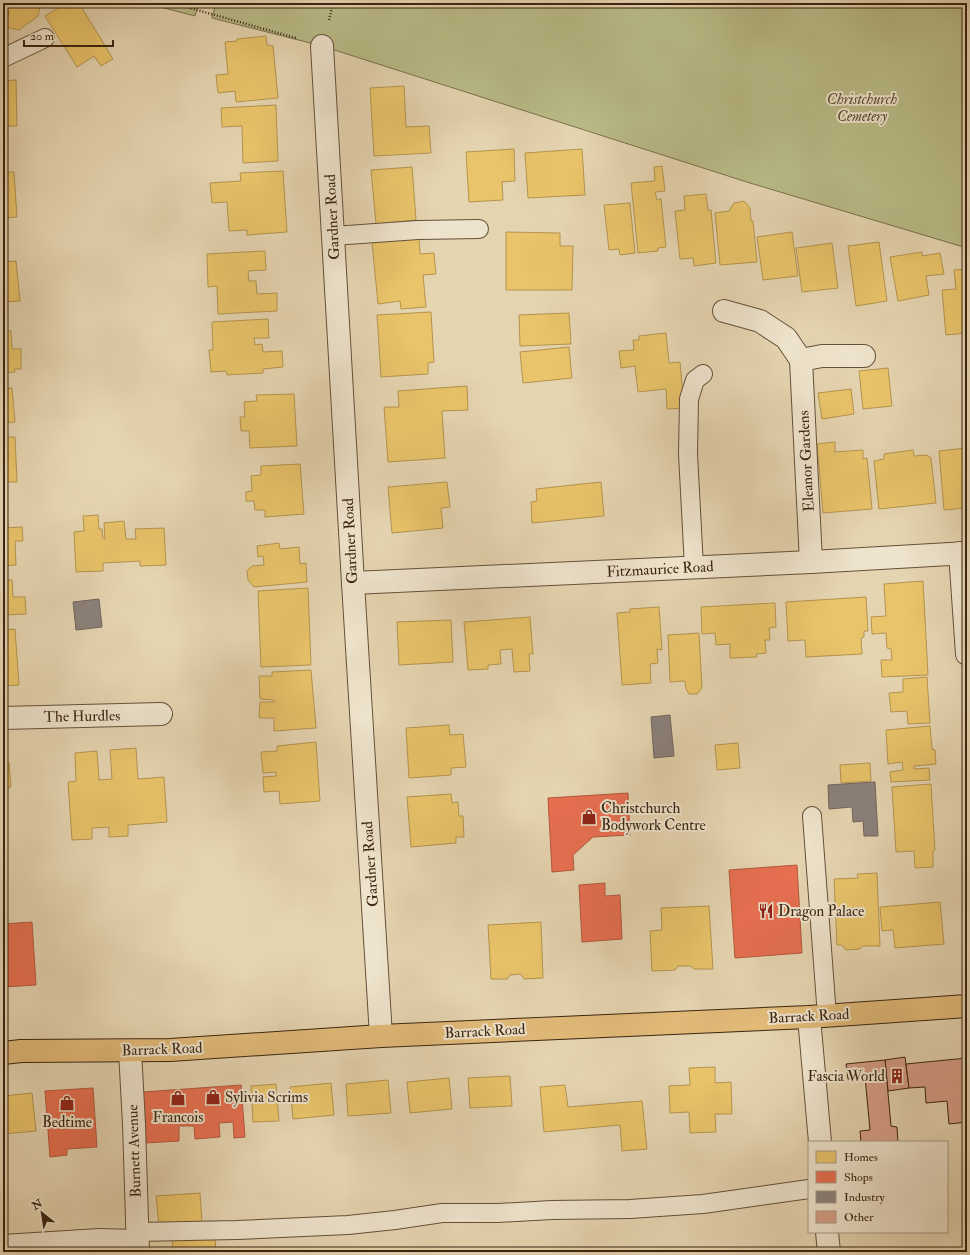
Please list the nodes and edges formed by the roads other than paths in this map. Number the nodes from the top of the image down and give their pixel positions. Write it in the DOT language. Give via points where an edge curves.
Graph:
graph roads {
  1 [pos="46,38"];
  2 [pos="322,46"];
  3 [pos="3,58"];
  4 [pos="479,229"];
  5 [pos="333,236"];
  6 [pos="724,311"];
  7 [pos="864,356"];
  8 [pos="801,360"];
  9 [pos="703,374"];
  10 [pos="963,553"];
  11 [pos="811,562"];
  12 [pos="694,567"];
  13 [pos="353,583"];
  14 [pos="967,654"];
  15 [pos="161,714"];
  16 [pos="3,718"];
  17 [pos="812,816"];
  18 [pos="967,1006"];
  19 [pos="818,1016"];
  20 [pos="381,1036"];
  21 [pos="130,1051"];
  22 [pos="3,1053"];
  23 [pos="820,1141"];
  24 [pos="808,1189"];
  25 [pos="827,1233"];
  26 [pos="137,1241"];
  27 [pos="3,1244"];
  28 [pos="829,1252"];
  1 -- 3 [label="lane"];
  2 -- 5 [label="street, Gardner Road"];
  4 -- 5 [label="lane"];
  5 -- 13 [label="street, Gardner Road"];
  6 -- 8 [label="street" via="760,321 786,338"];
  7 -- 8 [label="street" via="822,356"];
  8 -- 11 [label="street, Eleanor Gardens"];
  9 -- 12 [label="lane" via="695,380 689,398 688,454"];
  10 -- 11 [label="street, Fitzmaurice Road"];
  10 -- 14 [label="street"];
  11 -- 12 [label="street, Fitzmaurice Road"];
  12 -- 13 [label="street, Fitzmaurice Road"];
  13 -- 20 [label="street, Gardner Road"];
  15 -- 16 [label="street, The Hurdles"];
  17 -- 19 [label="lane"];
  18 -- 19 [label="main road, Barrack Road"];
  19 -- 20 [label="main road, Barrack Road"];
  19 -- 23 [label="street"];
  20 -- 21 [label="main road, Barrack Road"];
  21 -- 22 [label="main road, Barrack Road"];
  21 -- 26 [label="street, Burnett Avenue"];
  24 -- 26 [label="lane" via="704,1204 442,1214 348,1225 236,1230"];
  25 -- 28 [label="street"];
  26 -- 27 [label="lane" via="99,1238"];
}
